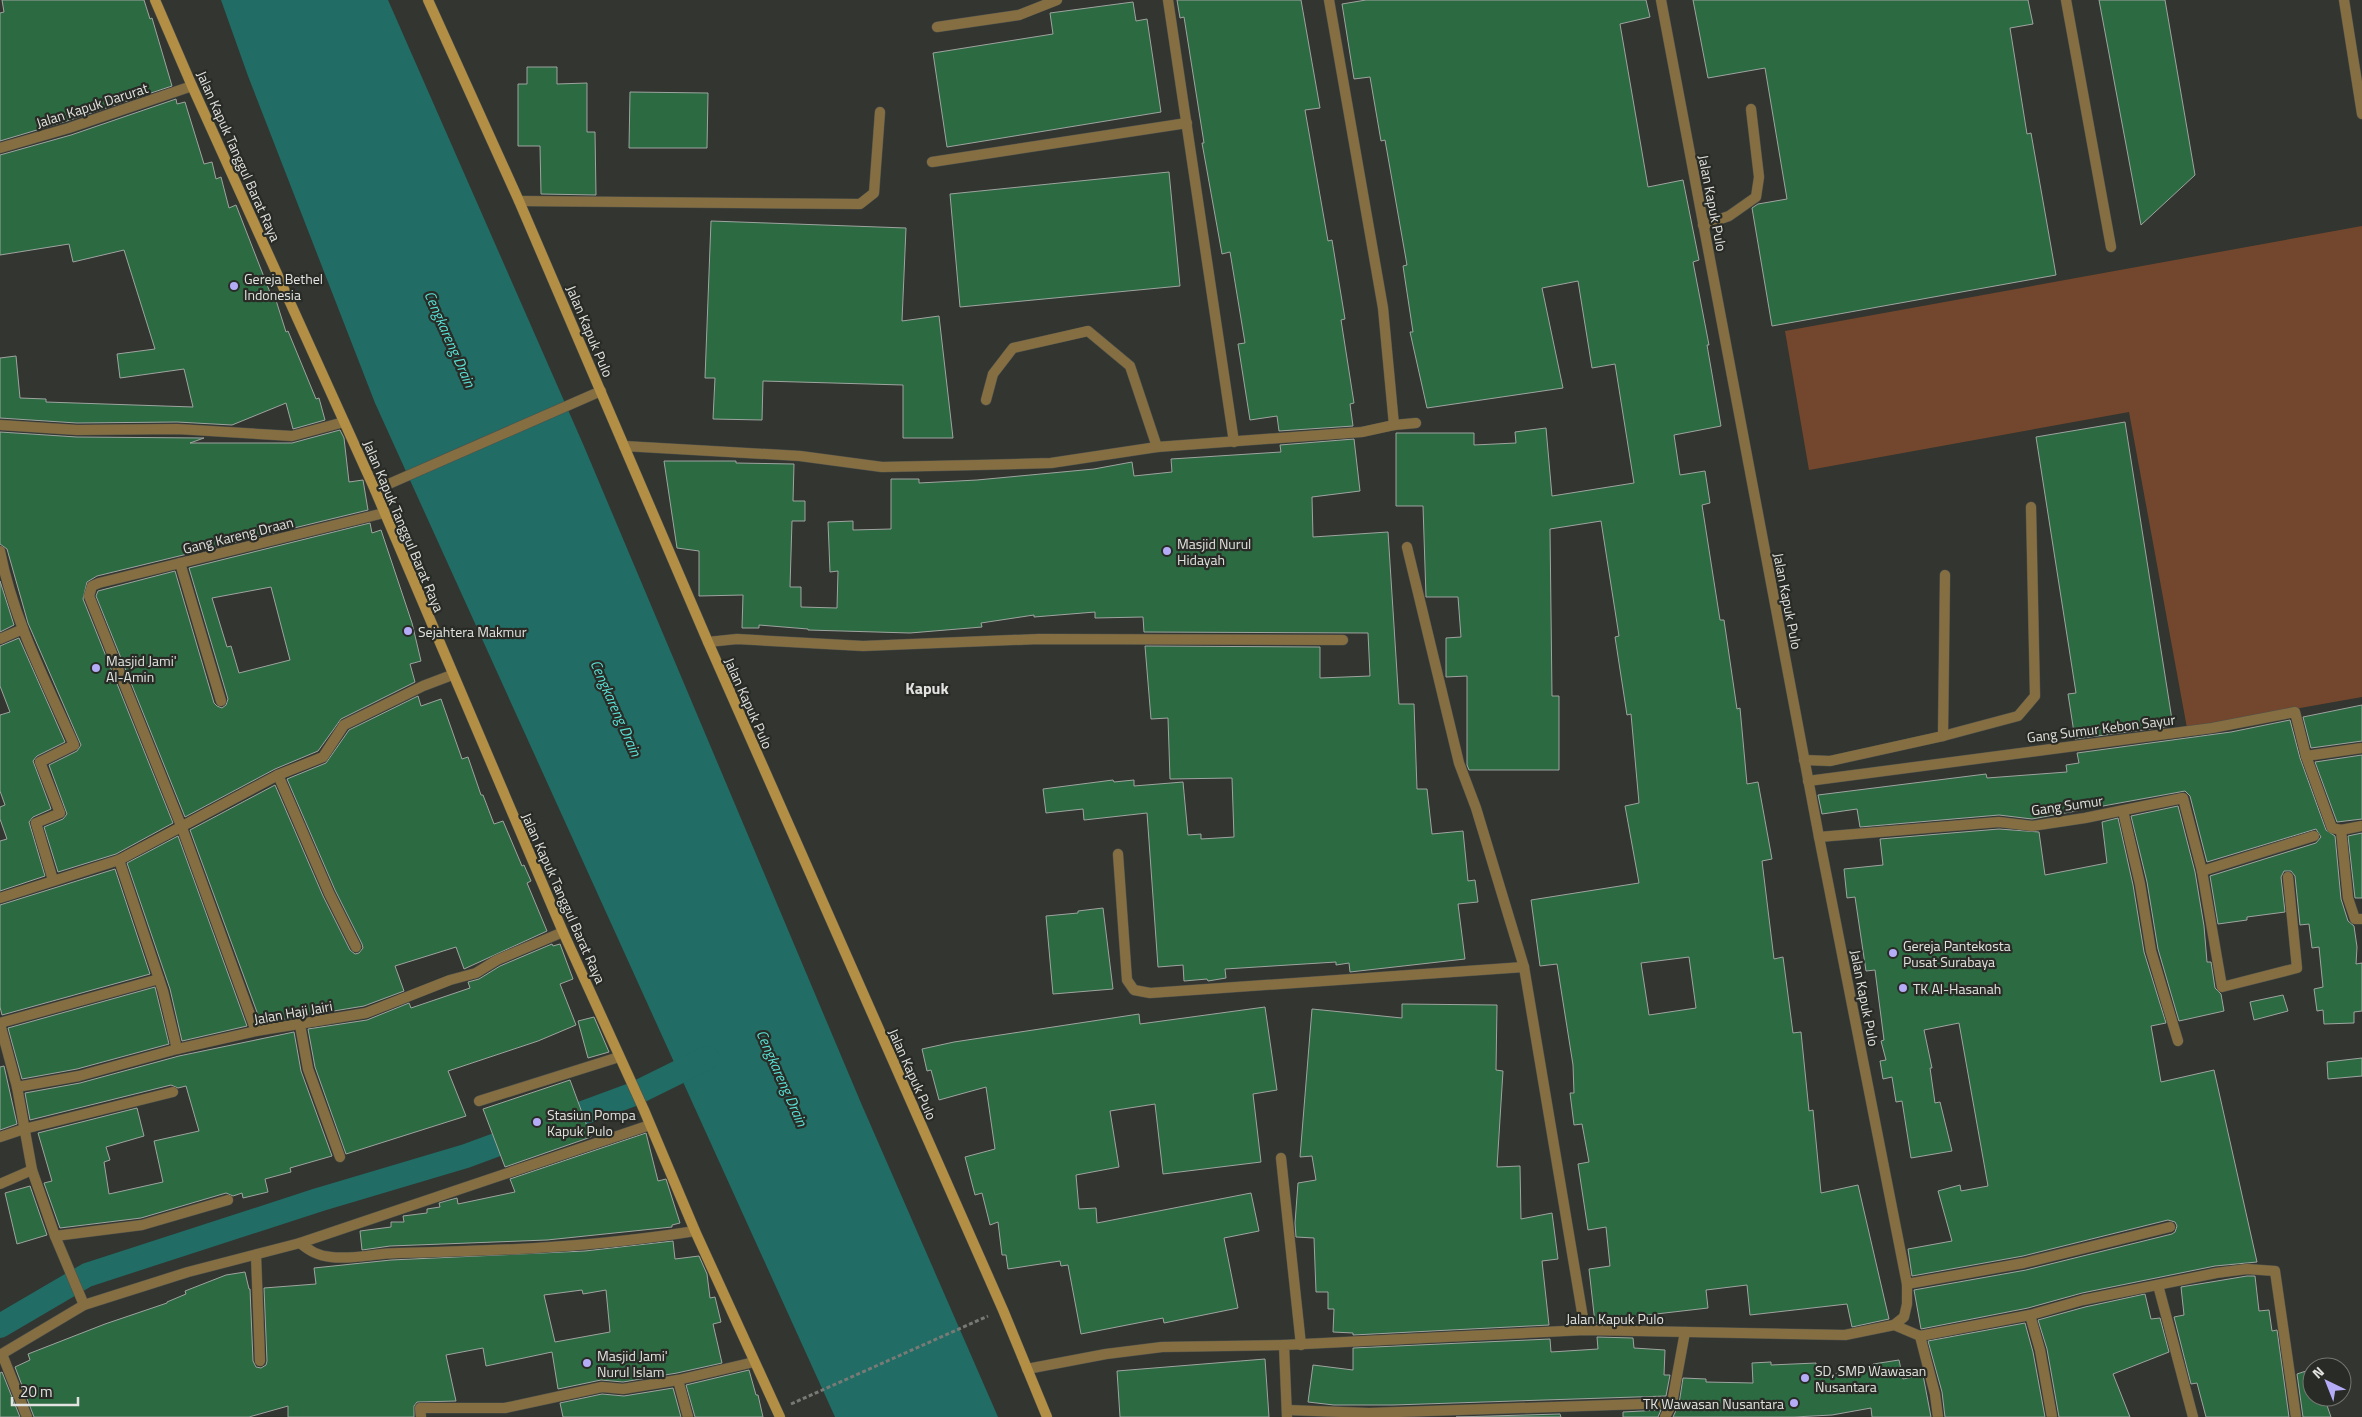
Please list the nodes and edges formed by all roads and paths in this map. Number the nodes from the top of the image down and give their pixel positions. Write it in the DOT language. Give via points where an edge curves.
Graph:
graph roads {
  1 [pos="155,0"];
  2 [pos="428,0"];
  3 [pos="1057,0"];
  4 [pos="1168,0"];
  5 [pos="1329,0"];
  6 [pos="1661,0"];
  7 [pos="2066,0"];
  8 [pos="2344,0"];
  9 [pos="937,27"];
  10 [pos="192,86"];
  11 [pos="1751,109"];
  12 [pos="880,112"];
  13 [pos="2362,114"];
  14 [pos="1187,123"];
  15 [pos="0,148"];
  16 [pos="932,162"];
  17 [pos="519,201"];
  18 [pos="1703,225"];
  19 [pos="2111,247"];
  20 [pos="601,391"];
  21 [pos="986,400"];
  22 [pos="344,422"];
  23 [pos="1416,423"];
  24 [pos="0,425"];
  25 [pos="1394,425"];
  26 [pos="1234,442"];
  27 [pos="624,446"];
  28 [pos="1157,447"];
  29 [pos="375,490"];
  30 [pos="2031,507"];
  31 [pos="384,513"];
  32 [pos="1407,547"];
  33 [pos="0,551"];
  34 [pos="180,563"];
  35 [pos="1945,575"];
  36 [pos="23,629"];
  37 [pos="0,639"];
  38 [pos="1344,640"];
  39 [pos="708,642"];
  40 [pos="452,675"];
  41 [pos="220,701"];
  42 [pos="1943,736"];
  43 [pos="2362,748"];
  44 [pos="2306,756"];
  45 [pos="1804,760"];
  46 [pos="278,776"];
  47 [pos="1808,781"];
  48 [pos="2123,811"];
  49 [pos="2362,826"];
  50 [pos="182,828"];
  51 [pos="2341,830"];
  52 [pos="2314,836"];
  53 [pos="1818,837"];
  54 [pos="1118,854"];
  55 [pos="119,860"];
  56 [pos="2202,871"];
  57 [pos="2288,877"];
  58 [pos="53,880"];
  59 [pos="0,898"];
  60 [pos="2362,920"];
  61 [pos="563,932"];
  62 [pos="356,948"];
  63 [pos="1524,967"];
  64 [pos="159,979"];
  65 [pos="0,1024"];
  66 [pos="300,1025"];
  67 [pos="256,1032"];
  68 [pos="2178,1041"];
  69 [pos="177,1049"];
  70 [pos="621,1061"];
  71 [pos="17,1087"];
  72 [pos="173,1092"];
  73 [pos="479,1101"];
  74 [pos="650,1125"];
  75 [pos="24,1129"];
  76 [pos="0,1137"];
  77 [pos="340,1157"];
  78 [pos="1281,1158"];
  79 [pos="32,1170"];
  80 [pos="0,1184"];
  81 [pos="228,1200"];
  82 [pos="2170,1227"];
  83 [pos="695,1231"];
  84 [pos="56,1240"];
  85 [pos="300,1243"];
  86 [pos="256,1255"];
  87 [pos="1907,1284"];
  88 [pos="2158,1285"];
  89 [pos="84,1305"];
  90 [pos="2030,1315"];
  91 [pos="971,1324"];
  92 [pos="1894,1325"];
  93 [pos="1586,1330"];
  94 [pos="1685,1332"];
  95 [pos="1920,1336"];
  96 [pos="1301,1344"];
  97 [pos="1284,1345"];
  98 [pos="1,1354"];
  99 [pos="260,1362"];
  100 [pos="754,1362"];
  101 [pos="1027,1369"];
  102 [pos="678,1380"];
  103 [pos="802,1398"];
  104 [pos="1672,1403"];
  105 [pos="1287,1414"];
  106 [pos="27,1417"];
  107 [pos="421,1417"];
  108 [pos="688,1417"];
  109 [pos="780,1417"];
  110 [pos="1047,1417"];
  111 [pos="1665,1417"];
  112 [pos="1938,1417"];
  113 [pos="2052,1417"];
  114 [pos="2193,1417"];
  115 [pos="2296,1417"];
  1 -- 10 [label="main road, Jalan Kapuk Tanggul Barat Raya"];
  2 -- 17 [label="main road, Jalan Kapuk Pulo"];
  3 -- 9 [label="street" via="1019,15"];
  4 -- 14 [label="street"];
  5 -- 25 [label="street" via="1382,308"];
  6 -- 18 [label="street, Jalan Kapuk Pulo"];
  7 -- 19 [label="street"];
  8 -- 13 [label="street"];
  10 -- 15 [label="street, Jalan Kapuk Darurat"];
  10 -- 22 [label="main road, Jalan Kapuk Tanggul Barat Raya"];
  11 -- 18 [label="street" via="1759,177 1756,197 1729,216"];
  12 -- 17 [label="street" via="874,193 860,204"];
  14 -- 16 [label="street"];
  14 -- 26 [label="street"];
  17 -- 20 [label="main road, Jalan Kapuk Pulo"];
  18 -- 45 [label="street, Jalan Kapuk Pulo"];
  20 -- 27 [label="main road, Jalan Kapuk Pulo"];
  20 -- 29 [label="street"];
  21 -- 28 [label="street" via="992,374 1013,348 1088,331 1130,366"];
  22 -- 24 [label="street" via="292,436 177,429 77,430"];
  22 -- 29 [label="main road, Jalan Kapuk Tanggul Barat Raya"];
  23 -- 25 [label="street"];
  25 -- 26 [label="street" via="1362,432"];
  26 -- 28 [label="street"];
  27 -- 28 [label="street" via="800,456 882,467 1051,463"];
  27 -- 39 [label="main road, Jalan Kapuk Pulo"];
  29 -- 31 [label="main road, Jalan Kapuk Tanggul Barat Raya"];
  30 -- 42 [label="street" via="2034,696 2018,716"];
  31 -- 34 [label="street, Gang Kareng Draan"];
  31 -- 40 [label="main road, Jalan Kapuk Tanggul Barat Raya"];
  32 -- 63 [label="street" via="1459,763 1476,808"];
  33 -- 36 [label="street"];
  34 -- 41 [label="street"];
  34 -- 50 [label="street, Gang Kareng Draan" via="98,583 92,586 90,596"];
  35 -- 42 [label="street"];
  36 -- 37 [label="street"];
  36 -- 58 [label="street" via="74,745 40,762 60,813 36,822"];
  38 -- 39 [label="street" via="1039,639 863,646 736,639"];
  39 -- 101 [label="main road, Jalan Kapuk Pulo"];
  40 -- 46 [label="street" via="344,725 323,758"];
  40 -- 61 [label="main road, Jalan Kapuk Tanggul Barat Raya"];
  42 -- 45 [label="street" via="1830,760"];
  43 -- 44 [label="street"];
  44 -- 47 [label="street, Gang Sumur Kebon Sayur" via="2295,712 2212,728"];
  44 -- 51 [label="street" via="2332,828"];
  45 -- 47 [label="street, Jalan Kapuk Pulo"];
  46 -- 50 [label="street"];
  46 -- 62 [label="street"];
  47 -- 53 [label="street, Jalan Kapuk Pulo"];
  48 -- 53 [label="street, Gang Sumur" via="2032,826 1999,822"];
  48 -- 56 [label="street, Gang Sumur" via="2183,798"];
  48 -- 68 [label="street" via="2151,951"];
  49 -- 51 [label="street"];
  50 -- 55 [label="street"];
  50 -- 67 [label="street"];
  51 -- 60 [label="street" via="2348,898 2355,919"];
  52 -- 56 [label="street"];
  53 -- 87 [label="street, Jalan Kapuk Pulo"];
  54 -- 63 [label="street" via="1128,980 1134,990 1150,993"];
  55 -- 58 [label="street"];
  55 -- 64 [label="street"];
  56 -- 57 [label="street, Gang Sumur" via="2222,987 2297,968"];
  58 -- 59 [label="street"];
  61 -- 66 [label="street, Jalan Haji Jairi" via="497,960 476,973 366,1013"];
  61 -- 70 [label="main road, Jalan Kapuk Tanggul Barat Raya"];
  63 -- 93 [label="street"];
  64 -- 65 [label="street"];
  64 -- 69 [label="street"];
  65 -- 71 [label="street"];
  66 -- 67 [label="street, Jalan Haji Jairi"];
  66 -- 77 [label="street" via="308,1069"];
  67 -- 69 [label="street, Jalan Haji Jairi"];
  69 -- 71 [label="street, Jalan Haji Jairi" via="79,1076"];
  70 -- 73 [label="street"];
  70 -- 74 [label="main road"];
  71 -- 75 [label="street"];
  72 -- 75 [label="street"];
  74 -- 83 [label="main road"];
  74 -- 85 [label="street"];
  75 -- 76 [label="street"];
  75 -- 79 [label="street"];
  78 -- 96 [label="street"];
  79 -- 80 [label="street"];
  79 -- 84 [label="street"];
  81 -- 84 [label="street" via="142,1225"];
  82 -- 87 [label="street" via="2024,1263"];
  83 -- 85 [label="street" via="650,1238 477,1252 385,1253 332,1258 316,1255"];
  83 -- 100 [label="main road"];
  84 -- 89 [label="street"];
  85 -- 86 [label="street"];
  86 -- 89 [label="street" via="188,1272"];
  86 -- 99 [label="street"];
  87 -- 92 [label="street, Jalan Kapuk Pulo" via="1904,1317"];
  88 -- 90 [label="street" via="2083,1300"];
  88 -- 114 [label="street"];
  88 -- 115 [label="street" via="2247,1269 2275,1271"];
  89 -- 98 [label="street"];
  90 -- 95 [label="street"];
  90 -- 113 [label="street"];
  91 -- 103 [label="path"];
  92 -- 94 [label="street, Jalan Kapuk Pulo" via="1845,1335"];
  92 -- 95 [label="street"];
  93 -- 94 [label="street, Jalan Kapuk Pulo"];
  93 -- 96 [label="street, Jalan Kapuk Pulo"];
  94 -- 104 [label="street"];
  95 -- 112 [label="street"];
  96 -- 97 [label="street, Jalan Kapuk Pulo"];
  97 -- 101 [label="street, Jalan Kapuk Pulo" via="1162,1347"];
  97 -- 105 [label="street"];
  98 -- 106 [label="street"];
  100 -- 102 [label="street"];
  100 -- 109 [label="main road"];
  101 -- 110 [label="main road, Jalan Kapuk Pulo"];
  102 -- 107 [label="street" via="623,1389 602,1387 505,1408 420,1408"];
  102 -- 108 [label="street"];
  104 -- 105 [label="street"];
  104 -- 111 [label="street"];
}
